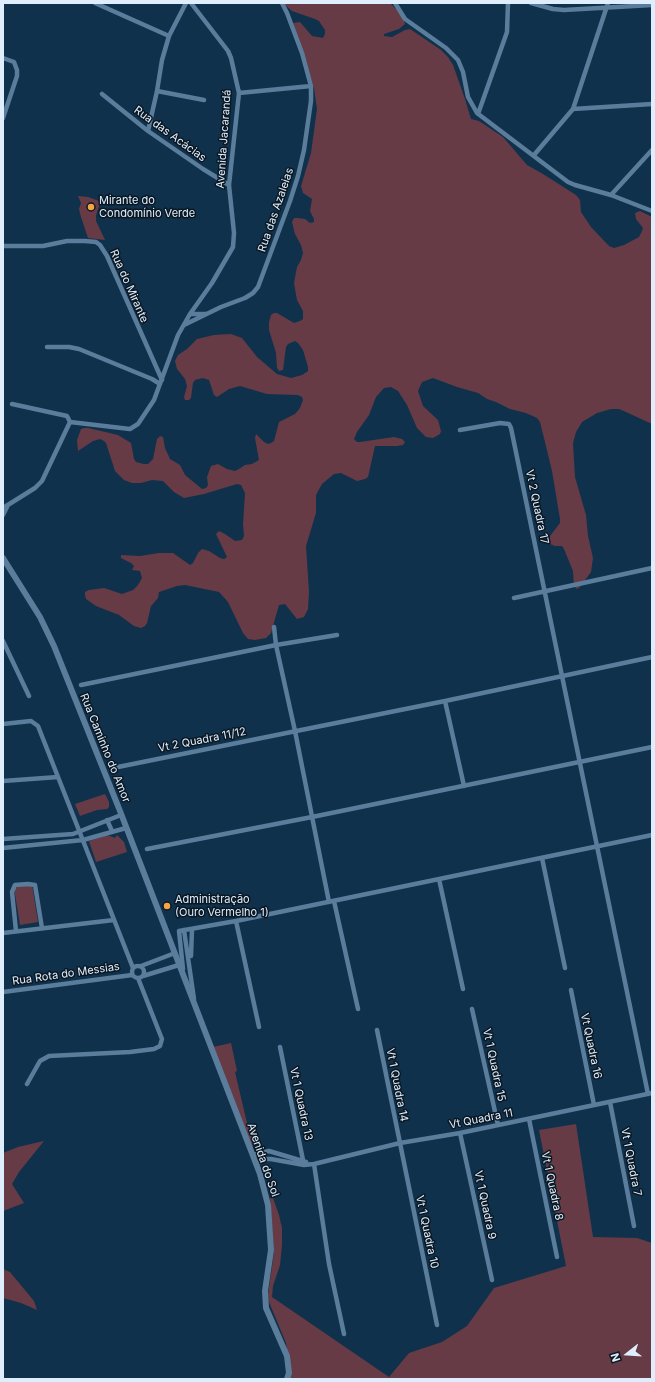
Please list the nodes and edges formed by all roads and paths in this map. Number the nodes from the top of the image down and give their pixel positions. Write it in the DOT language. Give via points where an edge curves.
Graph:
graph roads {
  1 [pos="95,3"];
  2 [pos="186,3"];
  3 [pos="191,3"];
  4 [pos="282,3"];
  5 [pos="395,3"];
  6 [pos="508,3"];
  7 [pos="531,3"];
  8 [pos="652,5"];
  9 [pos="607,6"];
  10 [pos="169,36"];
  11 [pos="3,58"];
  12 [pos="311,86"];
  13 [pos="157,91"];
  14 [pos="239,93"];
  15 [pos="102,94"];
  16 [pos="204,100"];
  17 [pos="652,104"];
  18 [pos="573,109"];
  19 [pos="478,114"];
  20 [pos="3,118"];
  21 [pos="148,131"];
  22 [pos="652,150"];
  23 [pos="534,156"];
  24 [pos="229,185"];
  25 [pos="611,196"];
  26 [pos="652,211"];
  27 [pos="3,246"];
  28 [pos="190,314"];
  29 [pos="207,314"];
  30 [pos="184,325"];
  31 [pos="47,346"];
  32 [pos="161,382"];
  33 [pos="12,404"];
  34 [pos="70,422"];
  35 [pos="460,430"];
  36 [pos="5,508"];
  37 [pos="3,515"];
  38 [pos="3,558"];
  39 [pos="652,568"];
  40 [pos="545,591"];
  41 [pos="514,598"];
  42 [pos="274,627"];
  43 [pos="337,635"];
  44 [pos="3,641"];
  45 [pos="276,645"];
  46 [pos="652,657"];
  47 [pos="563,676"];
  48 [pos="81,685"];
  49 [pos="29,696"];
  50 [pos="445,701"];
  51 [pos="3,724"];
  52 [pos="295,731"];
  53 [pos="652,747"];
  54 [pos="579,762"];
  55 [pos="113,768"];
  56 [pos="58,777"];
  57 [pos="3,781"];
  58 [pos="464,786"];
  59 [pos="121,815"];
  60 [pos="312,817"];
  61 [pos="107,820"];
  62 [pos="126,828"];
  63 [pos="80,831"];
  64 [pos="112,831"];
  65 [pos="652,835"];
  66 [pos="3,839"];
  67 [pos="83,840"];
  68 [pos="596,847"];
  69 [pos="3,848"];
  70 [pos="147,850"];
  71 [pos="542,858"];
  72 [pos="439,879"];
  73 [pos="332,901"];
  74 [pos="114,920"];
  75 [pos="236,921"];
  76 [pos="42,928"];
  77 [pos="192,929"];
  78 [pos="182,930"];
  79 [pos="16,931"];
  80 [pos="3,933"];
  81 [pos="175,953"];
  82 [pos="179,965"];
  83 [pos="141,966"];
  84 [pos="133,968"];
  85 [pos="565,968"];
  86 [pos="191,973"];
  87 [pos="132,975"];
  88 [pos="140,977"];
  89 [pos="188,988"];
  90 [pos="463,989"];
  91 [pos="570,990"];
  92 [pos="3,992"];
  93 [pos="358,1009"];
  94 [pos="196,1010"];
  95 [pos="472,1010"];
  96 [pos="259,1027"];
  97 [pos="377,1030"];
  98 [pos="280,1047"];
  99 [pos="27,1084"];
  100 [pos="650,1094"];
  101 [pos="610,1102"];
  102 [pos="594,1105"];
  103 [pos="529,1119"];
  104 [pos="498,1125"];
  105 [pos="460,1133"];
  106 [pos="400,1143"];
  107 [pos="269,1151"];
  108 [pos="253,1155"];
  109 [pos="272,1159"];
  110 [pos="307,1163"];
  111 [pos="256,1164"];
  112 [pos="634,1226"];
  113 [pos="557,1257"];
  114 [pos="492,1280"];
  115 [pos="437,1325"];
  116 [pos="344,1334"];
  117 [pos="287,1379"];
  1 -- 10 [label="street"];
  2 -- 10 [label="street"];
  3 -- 14 [label="street, Avenida Jacarandá" via="228,51"];
  4 -- 12 [label="street, Rua das Azaleias" via="302,53"];
  5 -- 19 [label="street" via="405,19 446,48 458,60 464,72 470,101"];
  6 -- 19 [label="street" via="507,32"];
  7 -- 9 [label="street" via="558,10"];
  8 -- 9 [label="street"];
  9 -- 18 [label="street"];
  10 -- 13 [label="street"];
  11 -- 20 [label="street" via="16,64 17,76"];
  12 -- 14 [label="street"];
  12 -- 29 [label="street, Rua das Azaleias" via="305,143 298,176 258,287 249,296"];
  13 -- 16 [label="street"];
  13 -- 21 [label="street"];
  14 -- 24 [label="street, Avenida Jacarandá"];
  15 -- 21 [label="street, Rua das Acácias"];
  17 -- 18 [label="street"];
  18 -- 23 [label="street"];
  19 -- 23 [label="street"];
  21 -- 24 [label="street, Rua das Acácias"];
  22 -- 25 [label="street"];
  23 -- 25 [label="street" via="568,182"];
  24 -- 28 [label="street, Avenida Jacarandá" via="233,248"];
  25 -- 26 [label="street"];
  27 -- 32 [label="street, Rua do Mirante" via="42,246 67,241 96,242 100,245"];
  28 -- 29 [label="street, Rua das Azaleias"];
  28 -- 30 [label="street, Avenida Jacarandá"];
  29 -- 30 [label="street"];
  30 -- 32 [label="street, Avenida Jacarandá" via="176,338"];
  31 -- 32 [label="street" via="79,349"];
  32 -- 34 [label="street, Avenida Jacarandá" via="154,400 135,427 130,429"];
  33 -- 34 [label="street" via="67,416"];
  34 -- 36 [label="street" via="42,481"];
  35 -- 40 [label="street, Vt 2 Quadra 17" via="500,423 510,424"];
  36 -- 37 [label="street"];
  38 -- 59 [label="street, Rua Caminho do Amor" via="47,630"];
  39 -- 40 [label="street"];
  40 -- 41 [label="street"];
  40 -- 47 [label="street, Vt 2 Quadra 17"];
  42 -- 45 [label="street"];
  43 -- 45 [label="street"];
  44 -- 49 [label="street"];
  45 -- 48 [label="street"];
  45 -- 52 [label="street"];
  46 -- 47 [label="street, Vt 2 Quadra 11/12"];
  47 -- 50 [label="street, Vt 2 Quadra 11/12"];
  47 -- 54 [label="street, Vt 2 Quadra 17"];
  50 -- 52 [label="street, Vt 2 Quadra 11/12"];
  50 -- 58 [label="street"];
  51 -- 56 [label="street" via="31,721 38,726"];
  52 -- 55 [label="street, Vt 2 Quadra 11/12"];
  52 -- 60 [label="street"];
  53 -- 54 [label="street"];
  54 -- 58 [label="street"];
  54 -- 68 [label="street, Vt 2 Quadra 17"];
  56 -- 57 [label="street"];
  56 -- 63 [label="street"];
  58 -- 60 [label="street"];
  59 -- 61 [label="street"];
  59 -- 62 [label="street, Rua Caminho do Amor"];
  60 -- 70 [label="street"];
  60 -- 73 [label="street"];
  61 -- 63 [label="street"];
  61 -- 64 [label="street"];
  62 -- 64 [label="street"];
  62 -- 81 [label="street, Rua Caminho do Amor"];
  63 -- 66 [label="street" via="73,834"];
  63 -- 67 [label="street"];
  64 -- 67 [label="street"];
  65 -- 68 [label="street"];
  67 -- 69 [label="street"];
  67 -- 74 [label="street"];
  68 -- 71 [label="street"];
  68 -- 100 [label="street, Vt 2 Quadra 17"];
  71 -- 72 [label="street"];
  71 -- 85 [label="street"];
  72 -- 73 [label="street"];
  72 -- 90 [label="street"];
  73 -- 75 [label="street"];
  73 -- 93 [label="street"];
  74 -- 76 [label="street"];
  74 -- 84 [label="street"];
  75 -- 77 [label="street"];
  75 -- 96 [label="street"];
  76 -- 79 [label="street"];
  76 -- 79 [label="street" via="35,885 15,885 12,892"];
  77 -- 78 [label="street"];
  77 -- 86 [label="street"];
  78 -- 86 [label="street"];
  78 -- 89 [label="street" via="182,962"];
  79 -- 80 [label="street"];
  81 -- 82 [label="street, Avenida do Sol"];
  81 -- 83 [label="street"];
  82 -- 88 [label="street"];
  82 -- 89 [label="street, Avenida do Sol"];
  83 -- 84 [label="street"];
  83 -- 88 [label="street" via="144,970"];
  84 -- 87 [label="street"];
  86 -- 94 [label="street"];
  87 -- 88 [label="street"];
  87 -- 92 [label="street, Rua Rota do Messias"];
  88 -- 99 [label="street" via="162,1039 160,1046 154,1050 49,1056 40,1062"];
  89 -- 94 [label="street, Avenida do Sol"];
  91 -- 102 [label="street, Vt Quadra 16"];
  94 -- 108 [label="street, Avenida do Sol"];
  95 -- 104 [label="street, Vt 1 Quadra 15"];
  97 -- 106 [label="street, Vt 1 Quadra 14"];
  98 -- 110 [label="street, Vt 1 Quadra 13"];
  100 -- 101 [label="street, Vt Quadra 11"];
  101 -- 102 [label="street, Vt Quadra 11"];
  101 -- 112 [label="street, Vt 1 Quadra 7"];
  102 -- 103 [label="street, Vt Quadra 11"];
  103 -- 104 [label="street, Vt Quadra 11"];
  103 -- 113 [label="street, Vt 1 Quadra 8"];
  104 -- 105 [label="street, Vt Quadra 11"];
  105 -- 106 [label="street, Vt Quadra 11"];
  105 -- 114 [label="street, Vt 1 Quadra 9"];
  106 -- 110 [label="street, Vt Quadra 11"];
  106 -- 115 [label="street, Vt 1 Quadra 10"];
  107 -- 108 [label="street"];
  107 -- 109 [label="street"];
  107 -- 110 [label="street"];
  108 -- 111 [label="street, Avenida do Sol"];
  109 -- 110 [label="street"];
  109 -- 111 [label="street" via="265,1159"];
  110 -- 116 [label="street"];
  111 -- 117 [label="street, Avenida do Sol" via="268,1205 271,1250 265,1291 266,1308 287,1356"];
}
